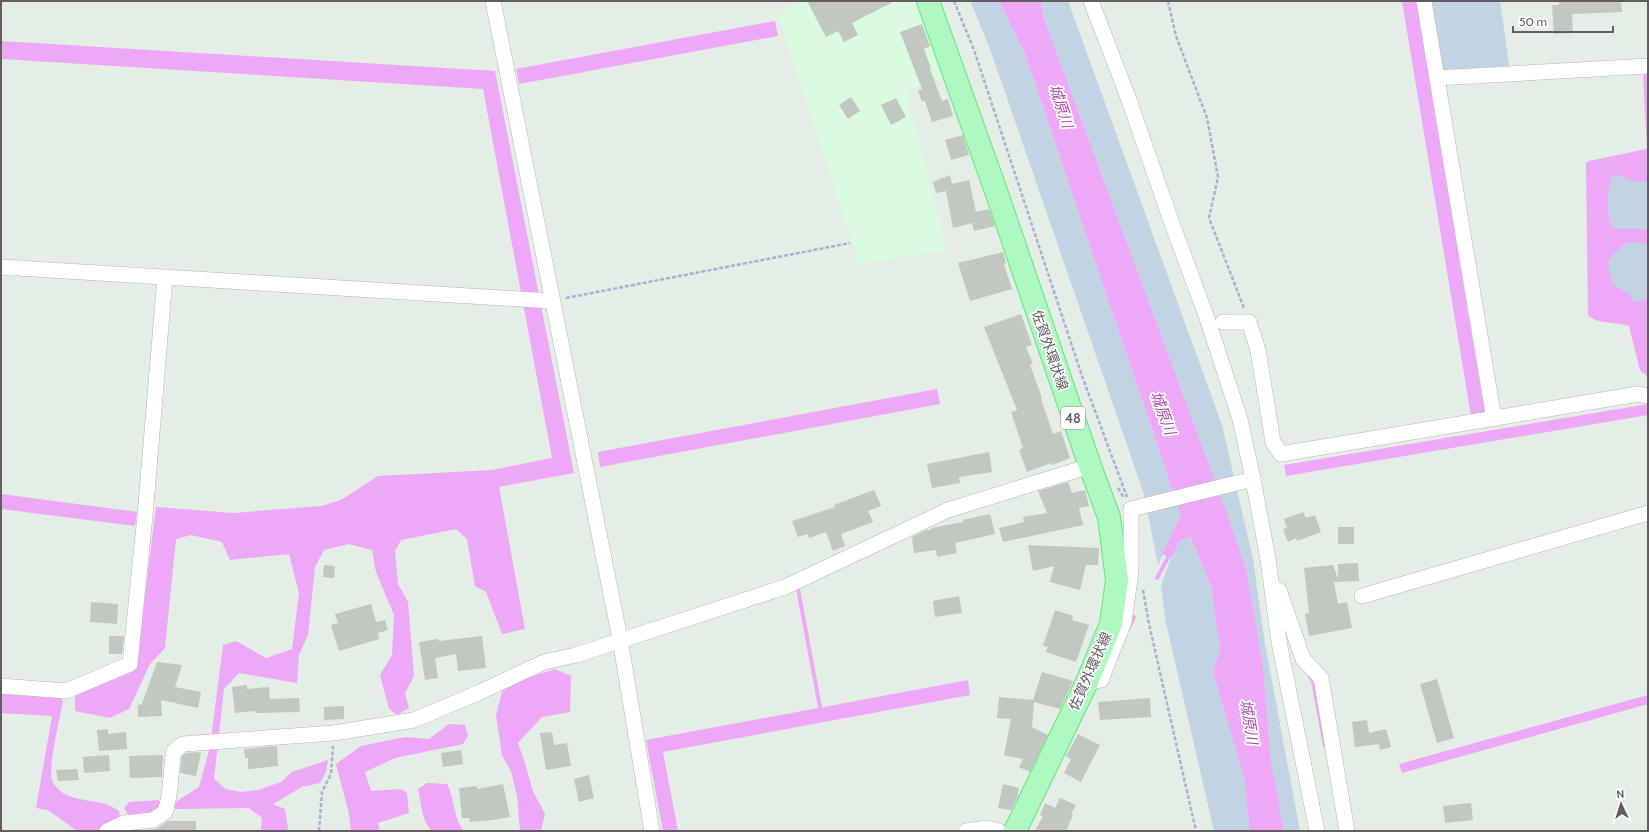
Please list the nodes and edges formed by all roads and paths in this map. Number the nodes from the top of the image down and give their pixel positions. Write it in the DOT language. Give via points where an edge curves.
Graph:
graph roads {
  1 [pos="493,1"];
  2 [pos="928,1"];
  3 [pos="954,1"];
  4 [pos="1091,1"];
  5 [pos="1099,1"];
  6 [pos="1168,1"];
  7 [pos="1424,1"];
  8 [pos="1102,30"];
  9 [pos="1648,66"];
  10 [pos="1437,78"];
  11 [pos="850,243"];
  12 [pos="1,267"];
  13 [pos="165,278"];
  14 [pos="552,301"];
  15 [pos="1223,322"];
  16 [pos="1249,322"];
  17 [pos="1648,396"];
  18 [pos="1494,419"];
  19 [pos="1090,466"];
  20 [pos="1253,479"];
  21 [pos="1131,509"];
  22 [pos="1648,513"];
  23 [pos="1268,559"];
  24 [pos="1143,586"];
  25 [pos="1362,596"];
  26 [pos="620,639"];
  27 [pos="1087,682"];
  28 [pos="1,686"];
  29 [pos="334,733"];
  30 [pos="107,831"];
  31 [pos="319,831"];
  32 [pos="652,831"];
  33 [pos="966,831"];
  34 [pos="999,831"];
  35 [pos="1015,831"];
  36 [pos="1196,831"];
  37 [pos="1317,831"];
  38 [pos="1347,831"];
  1 -- 14 [label="street"];
  2 -- 19 [label="main road, 佐賀外環状線 / 48"];
  3 -- 21 [label="path" via="974,50 1082,376"];
  4 -- 8 [label="street"];
  5 -- 8 [label="street"];
  6 -- 16 [label="path" via="1176,36 1207,118 1218,177 1209,218"];
  7 -- 10 [label="street"];
  8 -- 20 [label="street" via="1208,321 1240,419"];
  9 -- 10 [label="street"];
  10 -- 18 [label="street"];
  11 -- 14 [label="path"];
  12 -- 13 [label="street"];
  13 -- 14 [label="street"];
  13 -- 28 [label="street" via="130,664 66,691"];
  14 -- 26 [label="street"];
  15 -- 16 [label="street"];
  16 -- 18 [label="street" via="1258,350 1273,442 1281,454"];
  17 -- 18 [label="street" via="1638,394"];
  19 -- 26 [label="street" via="948,510 785,586"];
  19 -- 27 [label="main road, 佐賀外環状線 / 48" via="1108,517 1117,580 1111,624"];
  20 -- 21 [label="street"];
  20 -- 23 [label="street"];
  21 -- 27 [label="street" via="1131,571 1124,622 1101,680"];
  22 -- 25 [label="street"];
  23 -- 37 [label="street" via="1279,642"];
  23 -- 38 [label="street" via="1302,659 1321,678"];
  24 -- 36 [label="path" via="1149,624"];
  26 -- 29 [label="street" via="576,655 544,662 478,694 414,720"];
  26 -- 32 [label="street"];
  27 -- 35 [label="main road, 佐賀外環状線 / 48"];
  29 -- 30 [label="street" via="183,744 174,751 169,801 165,812 153,820 124,823"];
  29 -- 31 [label="path" via="331,774 322,792"];
  33 -- 34 [label="street" via="987,828"];
}
